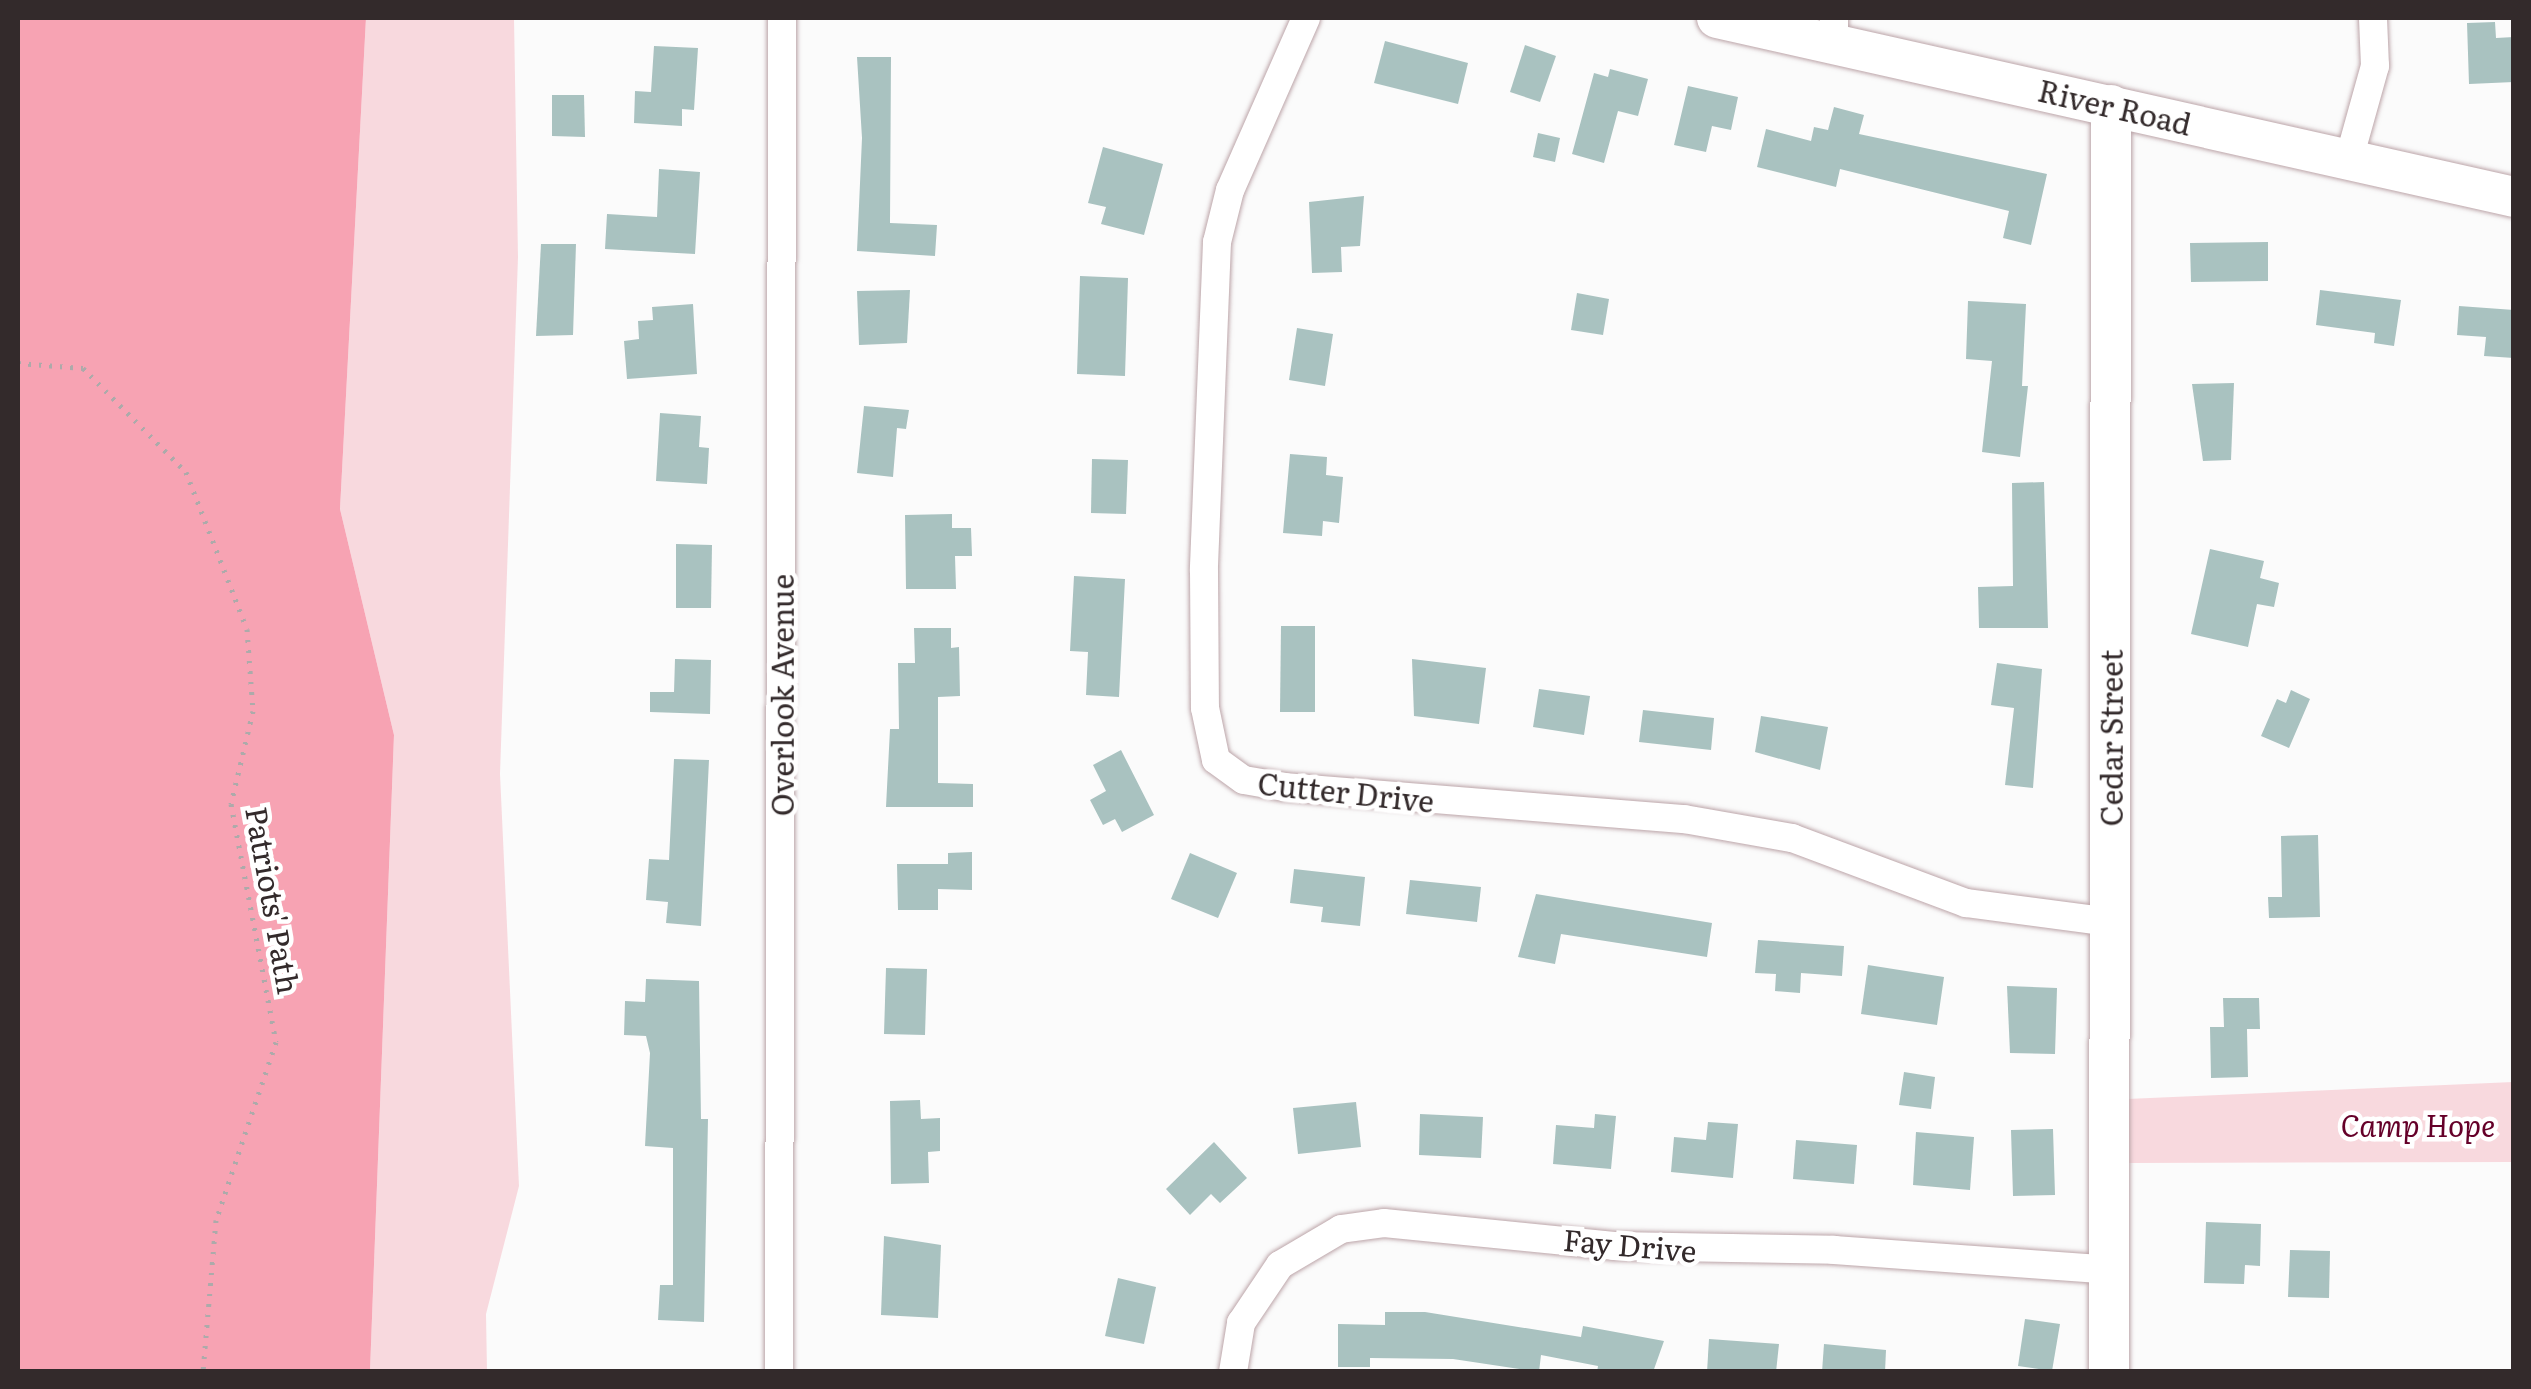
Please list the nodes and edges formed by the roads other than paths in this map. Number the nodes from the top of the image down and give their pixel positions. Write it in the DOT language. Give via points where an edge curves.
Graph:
graph roads {
  1 [pos="782,18"];
  2 [pos="1306,18"];
  3 [pos="1717,18"];
  4 [pos="2373,18"];
  5 [pos="1834,30"];
  6 [pos="2111,105"];
  7 [pos="2349,160"];
  8 [pos="2514,196"];
  9 [pos="2110,922"];
  10 [pos="2110,1270"];
  11 [pos="779,1372"];
  12 [pos="1233,1372"];
  13 [pos="2109,1372"];
  1 -- 11 [label="street, Overlook Avenue"];
  2 -- 9 [label="street, Cutter Drive" via="1230,190 1216,242 1204,571 1205,708 1216,760 1244,780 1285,787 1684,819 1792,838 1966,903"];
  3 -- 5 [label="street, River Road"];
  4 -- 7 [label="street" via="2376,66"];
  5 -- 6 [label="street, River Road"];
  6 -- 7 [label="street, River Road"];
  6 -- 9 [label="street, Cedar Street"];
  7 -- 8 [label="street, River Road"];
  9 -- 10 [label="street, Cedar Street"];
  10 -- 12 [label="street, Fay Drive" via="1834,1250 1614,1246 1384,1223 1341,1229 1280,1264 1241,1323"];
  10 -- 13 [label="street, Cedar Street"];
}
